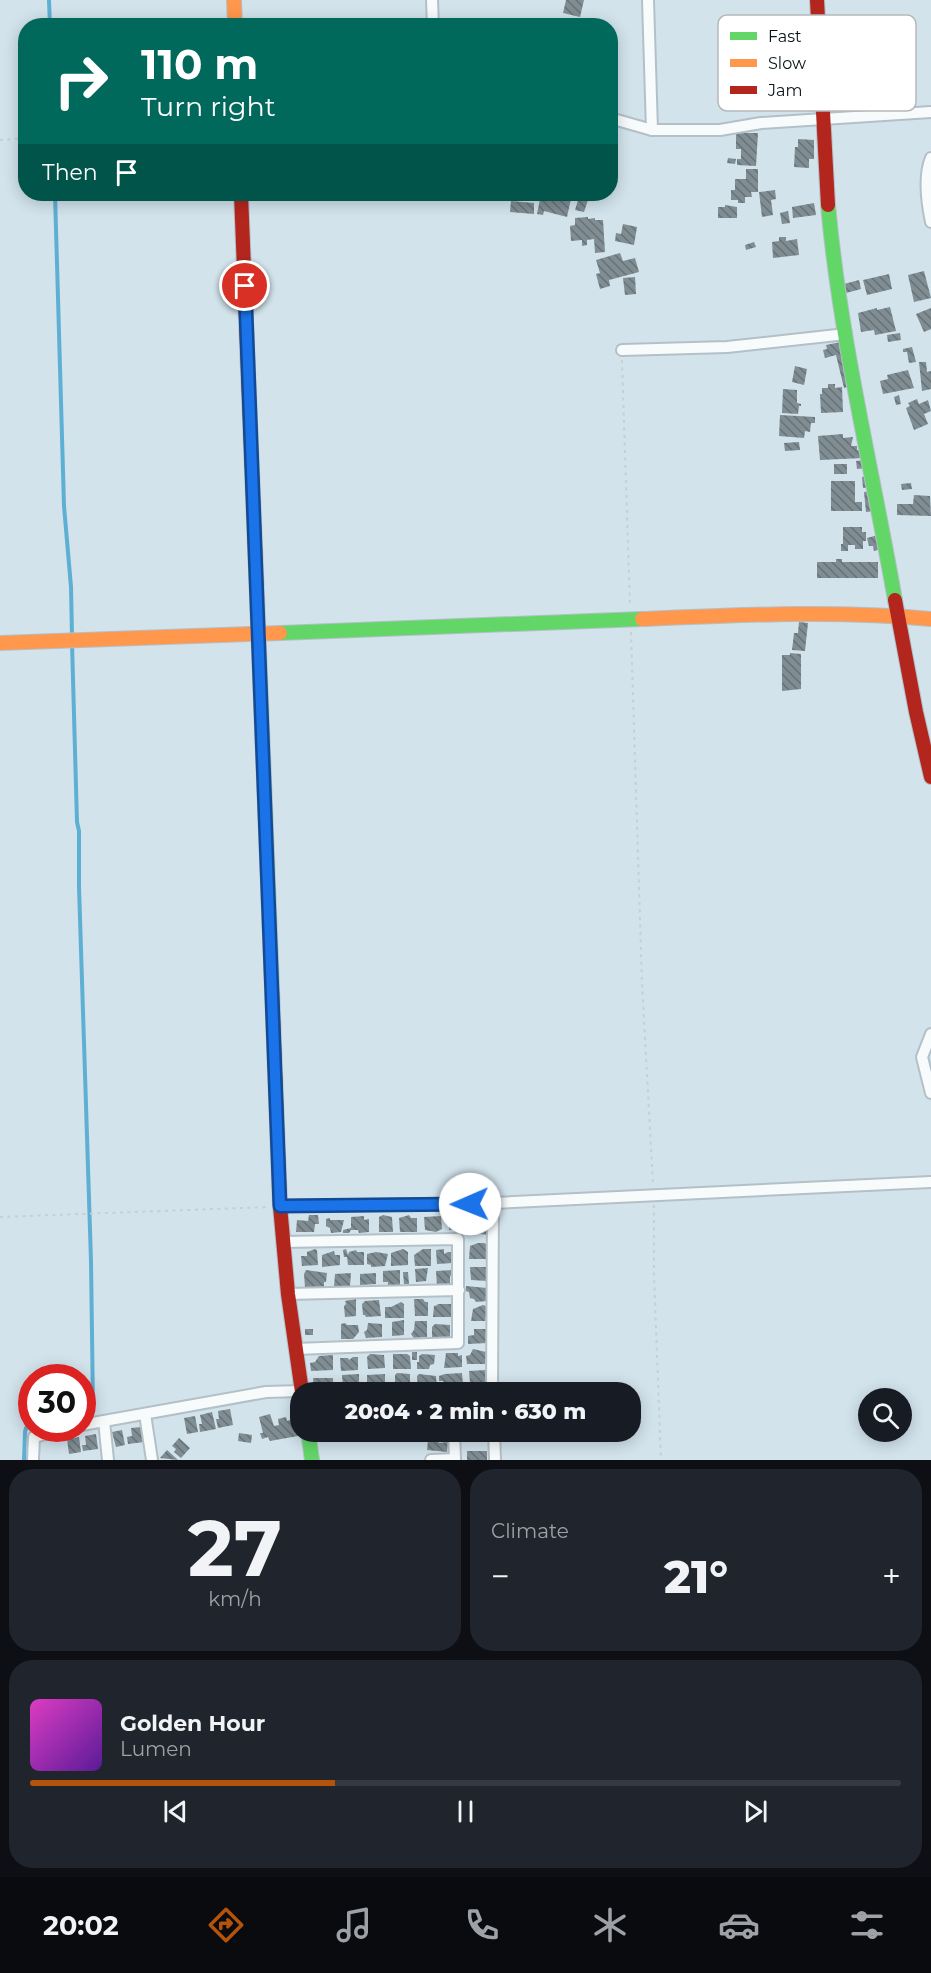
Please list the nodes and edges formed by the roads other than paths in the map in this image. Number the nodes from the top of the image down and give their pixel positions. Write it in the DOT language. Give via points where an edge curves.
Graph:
graph roads {
  1 [pos="234,0"];
  2 [pos="432,0"];
  3 [pos="648,0"];
  4 [pos="817,0"];
  5 [pos="818,15"];
  6 [pos="235,18"];
  7 [pos="433,18"];
  8 [pos="821,111"];
  9 [pos="931,112"];
  10 [pos="821,118"];
  11 [pos="618,120"];
  12 [pos="652,130"];
  13 [pos="931,158"];
  14 [pos="241,201"];
  15 [pos="931,222"];
  16 [pos="846,334"];
  17 [pos="622,350"];
  18 [pos="897,616"];
  19 [pos="931,619"];
  20 [pos="258,633"];
  21 [pos="0,643"];
  22 [pos="931,777"];
  23 [pos="931,1034"];
  24 [pos="931,1093"];
  25 [pos="931,1182"];
  26 [pos="493,1203"];
  27 [pos="280,1206"];
  28 [pos="284,1242"];
  29 [pos="459,1290"];
  30 [pos="288,1294"];
  31 [pos="295,1349"];
  32 [pos="300,1382"];
  33 [pos="492,1382"];
  34 [pos="290,1391"];
  35 [pos="145,1414"];
  36 [pos="104,1422"];
  37 [pos="96,1423"];
  38 [pos="34,1442"];
  39 [pos="310,1442"];
  40 [pos="454,1442"];
  41 [pos="494,1442"];
  42 [pos="455,1459"];
  43 [pos="33,1460"];
  44 [pos="108,1460"];
  45 [pos="152,1460"];
  46 [pos="312,1460"];
  47 [pos="431,1460"];
  48 [pos="495,1460"];
  1 -- 6 [label="street"];
  2 -- 7 [label="street"];
  3 -- 12 [label="street"];
  4 -- 5 [label="street"];
  8 -- 10 [label="street"];
  9 -- 10 [label="street"];
  10 -- 12 [label="street" via="720,130"];
  10 -- 16 [label="street" via="832,242"];
  11 -- 12 [label="street"];
  13 -- 15 [label="street" via="927,196"];
  14 -- 20 [label="street"];
  16 -- 17 [label="street" via="728,346"];
  16 -- 18 [label="street"];
  18 -- 19 [label="street"];
  18 -- 20 [label="street" via="748,615"];
  18 -- 22 [label="street"];
  20 -- 21 [label="street"];
  20 -- 27 [label="street"];
  23 -- 24 [label="street" via="922,1057"];
  25 -- 26 [label="street"];
  26 -- 27 [label="street"];
  26 -- 33 [label="street"];
  27 -- 28 [label="street"];
  28 -- 29 [label="street" via="458,1239"];
  28 -- 30 [label="street"];
  29 -- 30 [label="street"];
  29 -- 31 [label="street" via="458,1343"];
  30 -- 31 [label="street"];
  31 -- 32 [label="street"];
  34 -- 35 [label="street" via="266,1392"];
  35 -- 36 [label="street"];
  35 -- 45 [label="street"];
  36 -- 37 [label="street"];
  36 -- 44 [label="street"];
  38 -- 43 [label="street"];
  39 -- 46 [label="street"];
  40 -- 42 [label="street"];
  41 -- 48 [label="street"];
  42 -- 47 [label="street"];
}
